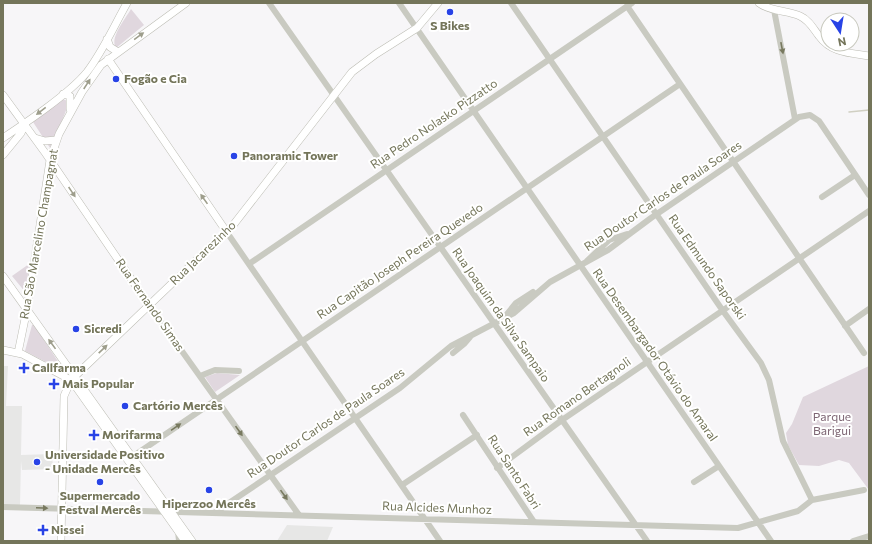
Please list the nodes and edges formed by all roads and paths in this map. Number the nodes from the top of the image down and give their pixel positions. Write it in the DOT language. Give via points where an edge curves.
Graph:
graph roads {
  1 [pos="127,3"];
  2 [pos="186,3"];
  3 [pos="268,3"];
  4 [pos="399,3"];
  5 [pos="438,3"];
  6 [pos="511,3"];
  7 [pos="759,3"];
  8 [pos="629,5"];
  9 [pos="774,10"];
  10 [pos="417,28"];
  11 [pos="107,39"];
  12 [pos="118,52"];
  13 [pos="97,56"];
  14 [pos="869,56"];
  15 [pos="108,59"];
  16 [pos="550,59"];
  17 [pos="680,84"];
  18 [pos="63,94"];
  19 [pos="3,95"];
  20 [pos="333,95"];
  21 [pos="473,110"];
  22 [pos="70,113"];
  23 [pos="795,119"];
  24 [pos="25,124"];
  25 [pos="603,136"];
  26 [pos="3,138"];
  27 [pos="34,138"];
  28 [pos="56,140"];
  29 [pos="3,155"];
  30 [pos="50,160"];
  31 [pos="733,162"];
  32 [pos="386,170"];
  33 [pos="855,175"];
  34 [pos="61,176"];
  35 [pos="46,182"];
  36 [pos="527,188"];
  37 [pos="869,195"];
  38 [pos="822,197"];
  39 [pos="869,211"];
  40 [pos="656,214"];
  41 [pos="226,231"];
  42 [pos="440,247"];
  43 [pos="799,259"];
  44 [pos="249,264"];
  45 [pos="583,264"];
  46 [pos="3,276"];
  47 [pos="149,305"];
  48 [pos="27,309"];
  49 [pos="869,310"];
  50 [pos="723,311"];
  51 [pos="494,324"];
  52 [pos="845,326"];
  53 [pos="471,336"];
  54 [pos="302,341"];
  55 [pos="3,350"];
  56 [pos="18,353"];
  57 [pos="453,353"];
  58 [pos="864,353"];
  59 [pos="647,362"];
  60 [pos="239,371"];
  61 [pos="200,376"];
  62 [pos="73,378"];
  63 [pos="216,399"];
  64 [pos="463,415"];
  65 [pos="355,418"];
  66 [pos="562,420"];
  67 [pos="477,435"];
  68 [pos="132,457"];
  69 [pos="719,466"];
  70 [pos="497,468"];
  71 [pos="270,475"];
  72 [pos="694,482"];
  73 [pos="402,485"];
  74 [pos="864,490"];
  75 [pos="812,500"];
  76 [pos="3,507"];
  77 [pos="61,509"];
  78 [pos="168,512"];
  79 [pos="213,513"];
  80 [pos="298,516"];
  81 [pos="425,519"];
  82 [pos="534,522"];
  83 [pos="758,523"];
  84 [pos="636,525"];
  85 [pos="178,531"];
  86 [pos="869,536"];
  87 [pos="61,541"];
  88 [pos="179,541"];
  89 [pos="185,541"];
  90 [pos="192,541"];
  91 [pos="440,541"];
  92 [pos="647,541"];
  93 [pos="771,541"];
  94 [pos="853,541"];
  1 -- 11 [label="main road"];
  12 -- 2 [label="main road, Rua São Marcelino Champagnat, one-way"];
  3 -- 20 [label="street, Rua Joaquim da Silva Sampaio"];
  4 -- 10 [label="street, Rua Desembargador Otávio do Amaral"];
  5 -- 10 [label="main road, Rua Jacarezinho"];
  6 -- 16 [label="street, Rua Edmundo Saporski"];
  7 -- 9 [label="main road"];
  8 -- 16 [label="street, Rua Pedro Nolasko Pizzatto"];
  8 -- 17 [label="street"];
  9 -- 14 [label="main road" via="801,16 826,43 837,50"];
  9 -- 23 [label="street, one-way"];
  10 -- 20 [label="main road, Rua Jacarezinho" via="360,65"];
  10 -- 21 [label="street, Rua Desembargador Otávio do Amaral"];
  11 -- 12 [label="main road" via="110,47"];
  11 -- 13 [label="main road"];
  12 -- 15 [label="main road, Rua São Marcelino Champagnat"];
  13 -- 15 [label="street" via="105,56"];
  13 -- 18 [label="main road" via="86,72"];
  22 -- 15 [label="main road, Rua São Marcelino Champagnat, one-way" via="88,82"];
  41 -- 15 [label="main road, one-way"];
  16 -- 21 [label="street, Rua Pedro Nolasko Pizzatto"];
  16 -- 25 [label="street, Rua Edmundo Saporski"];
  17 -- 25 [label="street, Rua Capitão Joseph Pereira Quevedo"];
  17 -- 31 [label="street"];
  18 -- 22 [label="main road" via="68,94 71,98"];
  18 -- 24 [label="main road, one-way"];
  19 -- 24 [label="main road, Rua Fernando Simas"];
  20 -- 32 [label="street, Rua Joaquim da Silva Sampaio"];
  20 -- 41 [label="main road, Rua Jacarezinho" via="239,219"];
  21 -- 32 [label="street, Rua Pedro Nolasko Pizzatto"];
  21 -- 36 [label="street, Rua Desembargador Otávio do Amaral"];
  22 -- 28 [label="main road, Rua São Marcelino Champagnat"];
  23 -- 31 [label="street, Rua Doutor Carlos de Paula Soares"];
  23 -- 33 [label="street, Rua Doutor Carlos de Paula Soares" via="810,115 819,121"];
  24 -- 26 [label="main road"];
  24 -- 27 [label="main road, Rua Fernando Simas"];
  24 -- 29 [label="main road"];
  25 -- 36 [label="street, Rua Capitão Joseph Pereira Quevedo"];
  25 -- 40 [label="street, Rua Edmundo Saporski"];
  27 -- 28 [label="main road"];
  27 -- 30 [label="main road, Rua Fernando Simas"];
  28 -- 30 [label="main road, Rua São Marcelino Champagnat"];
  30 -- 34 [label="main road, Rua Fernando Simas"];
  30 -- 35 [label="main road, Rua São Marcelino Champagnat"];
  31 -- 40 [label="street, Rua Doutor Carlos de Paula Soares"];
  31 -- 43 [label="street"];
  32 -- 42 [label="street, Rua Joaquim da Silva Sampaio"];
  32 -- 44 [label="street, Rua Pedro Nolasko Pizzatto"];
  33 -- 37 [label="street"];
  33 -- 38 [label="street"];
  34 -- 35 [label="main road" via="53,176"];
  34 -- 47 [label="main road, Rua Fernando Simas, one-way"];
  35 -- 48 [label="main road, Rua São Marcelino Champagnat"];
  36 -- 42 [label="street, Rua Capitão Joseph Pereira Quevedo"];
  36 -- 45 [label="street, Rua Desembargador Otávio do Amaral"];
  39 -- 43 [label="street, Rua Romano Bertagnoli"];
  40 -- 45 [label="street, Rua Doutor Carlos de Paula Soares" via="608,250"];
  40 -- 50 [label="street, Rua Edmundo Saporski"];
  41 -- 44 [label="street"];
  41 -- 47 [label="main road, Rua Jacarezinho"];
  42 -- 51 [label="street, Rua Joaquim da Silva Sampaio"];
  42 -- 54 [label="street, Rua Capitão Joseph Pereira Quevedo"];
  43 -- 50 [label="street, Rua Romano Bertagnoli"];
  43 -- 52 [label="street"];
  44 -- 54 [label="street"];
  45 -- 51 [label="street, Rua Doutor Carlos de Paula Soares" via="543,286 519,309"];
  45 -- 59 [label="street, Rua Desembargador Otávio do Amaral"];
  46 -- 48 [label="main road"];
  47 -- 61 [label="street, Rua Fernando Simas"];
  62 -- 47 [label="main road, Rua Jacarezinho, one-way"];
  48 -- 56 [label="main road, Rua São Marcelino Champagnat"];
  62 -- 48 [label="main road, one-way"];
  49 -- 52 [label="street"];
  50 -- 59 [label="street, Rua Romano Bertagnoli"];
  50 -- 75 [label="street, Rua Edmundo Saporski" via="757,354 770,386 783,441"];
  51 -- 53 [label="street, Rua Doutor Carlos de Paula Soares"];
  51 -- 66 [label="street, Rua Joaquim da Silva Sampaio"];
  52 -- 58 [label="street"];
  53 -- 57 [label="street"];
  53 -- 65 [label="street, Rua Doutor Carlos de Paula Soares" via="446,349 400,388"];
  54 -- 63 [label="street, Rua Capitão Joseph Pereira Quevedo"];
  54 -- 65 [label="street"];
  55 -- 56 [label="main road"];
  56 -- 62 [label="main road"];
  59 -- 66 [label="street, Rua Romano Bertagnoli"];
  59 -- 69 [label="street, Rua Desembargador Otávio do Amaral"];
  60 -- 61 [label="street" via="214,370"];
  61 -- 63 [label="street, Rua Fernando Simas"];
  62 -- 68 [label="main road"];
  62 -- 77 [label="main road, Rua Jacarezinho" via="64,396"];
  62 -- 78 [label="main road"];
  68 -- 63 [label="street, Rua Capitão Joseph Pereira Quevedo, one-way"];
  63 -- 71 [label="street, Rua Fernando Simas, one-way"];
  64 -- 67 [label="street, Rua Santo Fabri"];
  65 -- 71 [label="street, Rua Doutor Carlos de Paula Soares"];
  65 -- 73 [label="street"];
  66 -- 70 [label="street, Rua Romano Bertagnoli"];
  66 -- 84 [label="street, Rua Joaquim da Silva Sampaio"];
  67 -- 70 [label="street, Rua Santo Fabri"];
  67 -- 73 [label="street"];
  68 -- 78 [label="main road"];
  69 -- 72 [label="street"];
  69 -- 83 [label="street, Rua Desembargador Otávio do Amaral"];
  70 -- 82 [label="street, Rua Santo Fabri"];
  71 -- 79 [label="street, Rua Doutor Carlos de Paula Soares"];
  71 -- 80 [label="street, Rua Fernando Simas, one-way"];
  73 -- 81 [label="street"];
  74 -- 75 [label="street, Rua Alcides Munhoz"];
  75 -- 83 [label="street, Rua Alcides Munhoz" via="798,511"];
  76 -- 77 [label="street, Rua Alcides Munhoz, one-way"];
  77 -- 78 [label="street, Rua Alcides Munhoz"];
  77 -- 87 [label="main road, Rua Jacarezinho"];
  78 -- 79 [label="street, Rua Alcides Munhoz"];
  78 -- 85 [label="main road"];
  78 -- 90 [label="main road"];
  79 -- 80 [label="street, Rua Alcides Munhoz"];
  80 -- 81 [label="street, Rua Alcides Munhoz"];
  81 -- 82 [label="street, Rua Alcides Munhoz"];
  81 -- 91 [label="street"];
  82 -- 84 [label="street, Rua Alcides Munhoz"];
  83 -- 84 [label="street, Rua Alcides Munhoz" via="738,528"];
  83 -- 93 [label="street, Rua Desembargador Otávio do Amaral"];
  84 -- 92 [label="street, Rua Joaquim da Silva Sampaio"];
  85 -- 88 [label="street"];
  85 -- 89 [label="main road"];
  86 -- 94 [label="street"];
}
